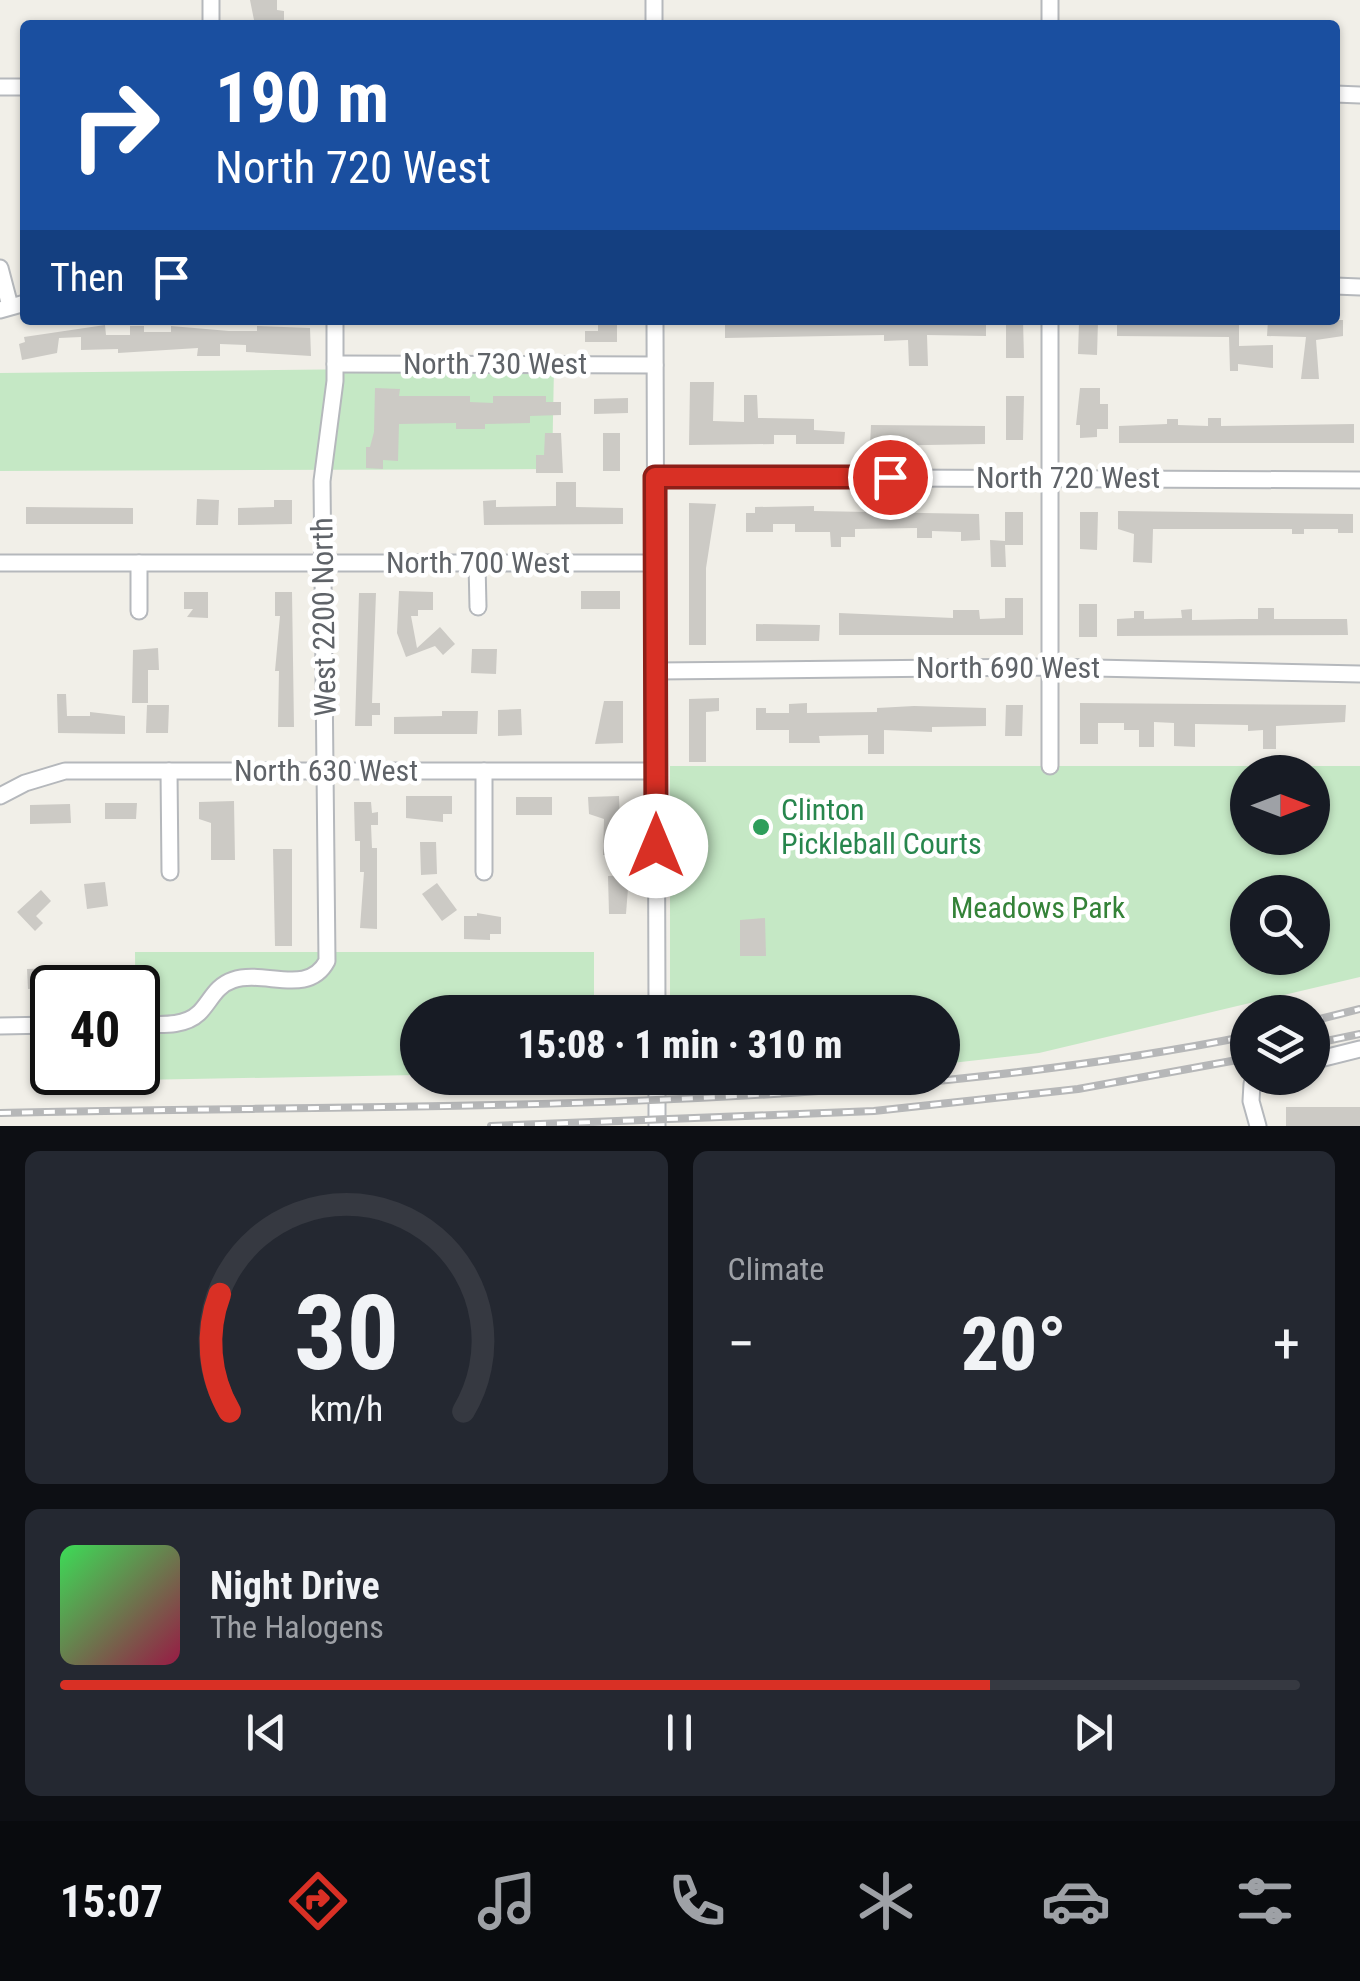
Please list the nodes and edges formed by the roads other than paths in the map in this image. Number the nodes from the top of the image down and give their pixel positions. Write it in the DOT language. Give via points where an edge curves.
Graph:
graph roads {
  1 [pos="0,268"];
  2 [pos="12,306"];
  3 [pos="334,325"];
  4 [pos="655,325"];
  5 [pos="1050,325"];
  6 [pos="335,364"];
  7 [pos="655,365"];
  8 [pos="655,477"];
  9 [pos="1050,477"];
  10 [pos="1360,480"];
  11 [pos="0,563"];
  12 [pos="140,563"];
  13 [pos="323,563"];
  14 [pos="477,563"];
  15 [pos="656,563"];
  16 [pos="478,607"];
  17 [pos="140,611"];
  18 [pos="1050,667"];
  19 [pos="656,671"];
  20 [pos="1360,674"];
  21 [pos="1050,766"];
  22 [pos="169,771"];
  23 [pos="325,771"];
  24 [pos="484,771"];
  25 [pos="656,772"];
  26 [pos="0,796"];
  27 [pos="170,872"];
  28 [pos="484,872"];
  29 [pos="657,995"];
  30 [pos="160,1023"];
  31 [pos="30,1025"];
  32 [pos="0,1026"];
  33 [pos="1360,1050"];
  34 [pos="1330,1057"];
  35 [pos="657,1095"];
  36 [pos="1251,1095"];
  37 [pos="657,1126"];
  38 [pos="1258,1126"];
  1 -- 2 [label="street"];
  3 -- 6 [label="street, West 2200 North"];
  4 -- 7 [label="street"];
  5 -- 9 [label="street"];
  6 -- 7 [label="street, North 730 West"];
  6 -- 13 [label="street, West 2200 North" via="322,482"];
  7 -- 8 [label="street"];
  8 -- 9 [label="street, North 720 West"];
  8 -- 15 [label="street"];
  9 -- 10 [label="street, North 720 West"];
  9 -- 18 [label="street"];
  11 -- 12 [label="street, North 700 West"];
  12 -- 13 [label="street, North 700 West"];
  12 -- 17 [label="street"];
  13 -- 14 [label="street, North 700 West"];
  13 -- 23 [label="street, West 2200 North"];
  14 -- 15 [label="street, North 700 West"];
  14 -- 16 [label="street"];
  15 -- 19 [label="street"];
  18 -- 19 [label="street, North 690 West"];
  18 -- 20 [label="street, North 690 West"];
  18 -- 21 [label="street"];
  19 -- 25 [label="street"];
  22 -- 23 [label="street, North 630 West"];
  22 -- 26 [label="street, North 630 West" via="65,771"];
  22 -- 27 [label="street"];
  23 -- 24 [label="street, North 630 West"];
  23 -- 30 [label="street, West 2200 North" via="328,961 320,974 305,980 234,979 215,990 197,1014"];
  24 -- 25 [label="street, North 630 West"];
  24 -- 28 [label="street"];
  25 -- 29 [label="street"];
  31 -- 32 [label="street"];
  33 -- 34 [label="street"];
  35 -- 37 [label="street"];
  36 -- 38 [label="street"];
}
